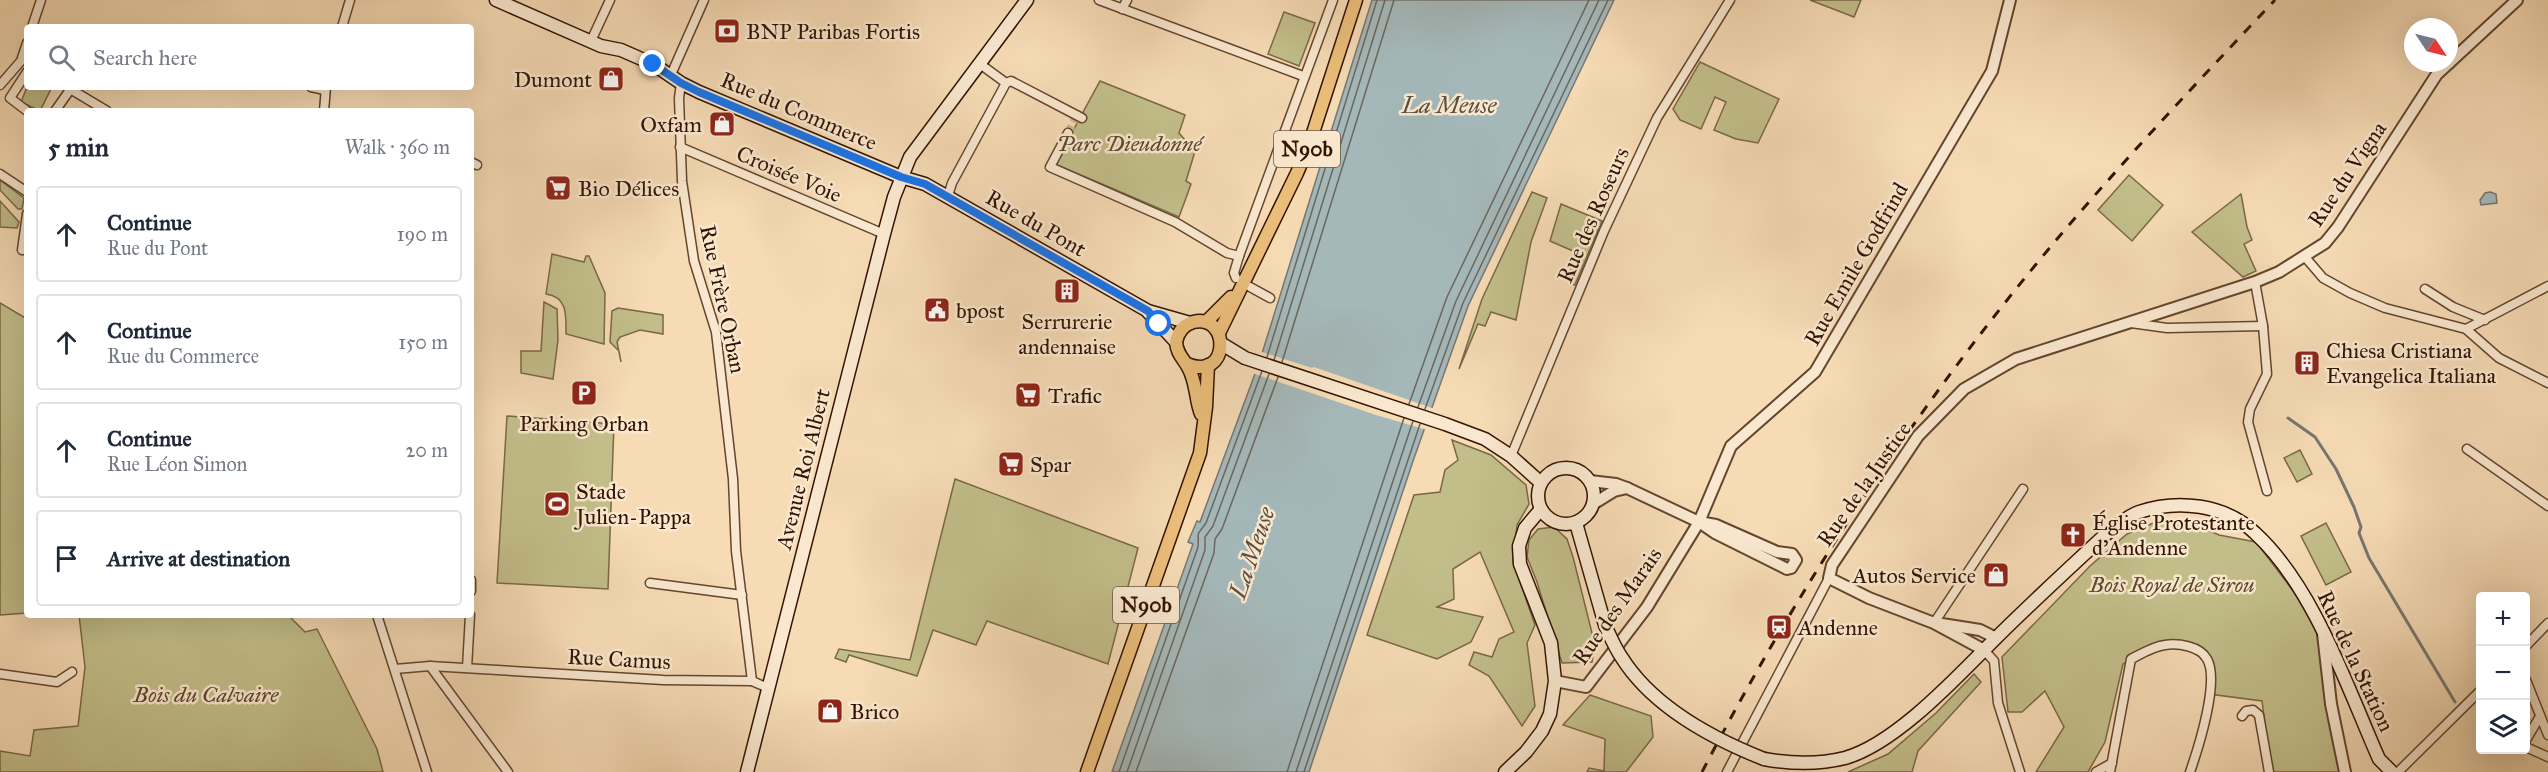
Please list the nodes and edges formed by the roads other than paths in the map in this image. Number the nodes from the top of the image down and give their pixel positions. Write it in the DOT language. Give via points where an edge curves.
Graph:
graph roads {
  1 [pos="41,0"];
  2 [pos="350,0"];
  3 [pos="496,0"];
  4 [pos="610,0"];
  5 [pos="704,0"];
  6 [pos="1027,0"];
  7 [pos="1099,0"];
  8 [pos="1127,0"];
  9 [pos="1333,0"];
  10 [pos="1356,0"];
  11 [pos="1730,0"];
  12 [pos="2010,0"];
  13 [pos="2517,0"];
  14 [pos="1122,9"];
  15 [pos="33,24"];
  16 [pos="343,24"];
  17 [pos="591,41"];
  18 [pos="24,52"];
  19 [pos="2458,55"];
  20 [pos="21,60"];
  21 [pos="980,64"];
  22 [pos="24,66"];
  23 [pos="2440,72"];
  24 [pos="1304,76"];
  25 [pos="24,77"];
  26 [pos="676,80"];
  27 [pos="1006,83"];
  28 [pos="0,85"];
  29 [pos="69,90"];
  30 [pos="73,90"];
  31 [pos="326,90"];
  32 [pos="57,108"];
  33 [pos="102,108"];
  34 [pos="324,108"];
  35 [pos="24,109"];
  36 [pos="1078,117"];
  37 [pos="1068,133"];
  38 [pos="680,147"];
  39 [pos="0,174"];
  40 [pos="901,177"];
  41 [pos="24,190"];
  42 [pos="948,196"];
  43 [pos="884,234"];
  44 [pos="24,236"];
  45 [pos="24,250"];
  46 [pos="1239,256"];
  47 [pos="2305,257"];
  48 [pos="2255,282"];
  49 [pos="1241,285"];
  50 [pos="2548,286"];
  51 [pos="2425,289"];
  52 [pos="1270,298"];
  53 [pos="1148,311"];
  54 [pos="2485,320"];
  55 [pos="1206,322"];
  56 [pos="1190,323"];
  57 [pos="2131,323"];
  58 [pos="2263,326"];
  59 [pos="2466,329"];
  60 [pos="1220,339"];
  61 [pos="1176,342"];
  62 [pos="1245,358"];
  63 [pos="1213,362"];
  64 [pos="1187,364"];
  65 [pos="2548,383"];
  66 [pos="1203,418"];
  67 [pos="2467,449"];
  68 [pos="1511,456"];
  69 [pos="1590,481"];
  70 [pos="1540,483"];
  71 [pos="1627,488"];
  72 [pos="2023,489"];
  73 [pos="2267,491"];
  74 [pos="1593,504"];
  75 [pos="2548,506"];
  76 [pos="1541,509"];
  77 [pos="1699,522"];
  78 [pos="1576,523"];
  79 [pos="1829,578"];
  80 [pos="650,583"];
  81 [pos="742,595"];
  82 [pos="378,618"];
  83 [pos="469,619"];
  84 [pos="1934,623"];
  85 [pos="2548,623"];
  86 [pos="2322,630"];
  87 [pos="1996,638"];
  88 [pos="2530,642"];
  89 [pos="1984,650"];
  90 [pos="429,666"];
  91 [pos="467,668"];
  92 [pos="395,669"];
  93 [pos="72,672"];
  94 [pos="0,674"];
  95 [pos="752,681"];
  96 [pos="1555,681"];
  97 [pos="2530,687"];
  98 [pos="768,688"];
  99 [pos="2476,696"];
  100 [pos="2242,716"];
  101 [pos="2539,718"];
  102 [pos="2530,733"];
  103 [pos="2548,735"];
  104 [pos="2530,749"];
  105 [pos="2548,757"];
  106 [pos="2111,767"];
  107 [pos="427,772"];
  108 [pos="508,772"];
  109 [pos="747,772"];
  110 [pos="1087,772"];
  111 [pos="1505,772"];
  112 [pos="1727,772"];
  113 [pos="2020,772"];
  114 [pos="2096,772"];
  115 [pos="2190,772"];
  116 [pos="2269,772"];
  117 [pos="2345,772"];
  118 [pos="2392,772"];
  119 [pos="2398,772"];
  1 -- 15 [label="street"];
  2 -- 16 [label="street"];
  3 -- 17 [label="main road, Rue du Commerce"];
  4 -- 17 [label="street"];
  5 -- 26 [label="street"];
  6 -- 21 [label="main road, Avenue Roi Albert"];
  7 -- 14 [label="street"];
  8 -- 14 [label="street"];
  9 -- 24 [label="street"];
  10 -- 49 [label="main road, N90b" via="1306,153"];
  11 -- 68 [label="street, Rue des Roseurs" via="1657,118 1604,231"];
  12 -- 77 [label="street, Rue Emile Godfrind" via="1992,71 1815,372 1731,446"];
  13 -- 19 [label="street, Rue du Vigna"];
  14 -- 24 [label="street"];
  17 -- 26 [label="main road, Rue du Commerce" via="653,64"];
  18 -- 20 [label="street"];
  20 -- 22 [label="street"];
  20 -- 28 [label="street"];
  21 -- 27 [label="street"];
  21 -- 40 [label="main road, Avenue Roi Albert" via="910,158"];
  23 -- 47 [label="street, Rue du Vigna" via="2338,227 2325,243"];
  24 -- 46 [label="street"];
  25 -- 35 [label="street" via="10,98"];
  26 -- 38 [label="street, Rue Frère Orban"];
  26 -- 40 [label="main road, Rue du Commerce"];
  27 -- 36 [label="street" via="1011,81"];
  27 -- 42 [label="street"];
  29 -- 32 [label="street"];
  30 -- 33 [label="street"];
  31 -- 34 [label="street"];
  37 -- 46 [label="street" via="1050,167 1175,222"];
  38 -- 43 [label="street, Croisée Voie"];
  38 -- 81 [label="street, Rue Frère Orban" via="694,261 716,333 723,383"];
  39 -- 41 [label="street"];
  40 -- 42 [label="main road, Rue du Pont"];
  40 -- 43 [label="main road, Avenue Roi Albert"];
  42 -- 53 [label="main road, Rue du Pont"];
  43 -- 98 [label="main road, Avenue Roi Albert"];
  44 -- 45 [label="street"];
  46 -- 49 [label="street" via="1234,273"];
  47 -- 48 [label="street, Rue du Vigna"];
  47 -- 59 [label="street" via="2323,278 2350,293 2385,308"];
  48 -- 57 [label="street, Rue de la Justice"];
  48 -- 58 [label="street"];
  49 -- 52 [label="street"];
  49 -- 55 [label="main road, N90b"];
  49 -- 60 [label="main road, N90b"];
  50 -- 54 [label="street"];
  51 -- 54 [label="street" via="2453,307"];
  53 -- 56 [label="main road, Rue du Pont"];
  53 -- 61 [label="main road, Rue du Pont"];
  54 -- 59 [label="street"];
  55 -- 56 [label="main road"];
  55 -- 60 [label="main road"];
  56 -- 61 [label="main road"];
  57 -- 58 [label="street, Rue de la Justice" via="2167,328"];
  57 -- 79 [label="street, Rue de la Justice" via="2016,359 1964,389 1918,436 1832,565"];
  58 -- 73 [label="street" via="2267,374 2248,422"];
  59 -- 65 [label="street" via="2499,358"];
  60 -- 62 [label="main road"];
  60 -- 63 [label="main road"];
  61 -- 64 [label="main road" via="1176,351"];
  62 -- 63 [label="main road"];
  62 -- 68 [label="main road" via="1445,424 1485,439"];
  63 -- 64 [label="main road" via="1201,367"];
  63 -- 66 [label="main road, N90b"];
  64 -- 66 [label="main road, N90b"];
  66 -- 110 [label="main road, N90b" via="1196,463"];
  67 -- 75 [label="street"];
  68 -- 70 [label="main road"];
  69 -- 70 [label="main road" via="1569,468 1548,474"];
  69 -- 71 [label="street"];
  69 -- 74 [label="main road"];
  70 -- 76 [label="main road" via="1537,496"];
  71 -- 74 [label="street"];
  71 -- 77 [label="street"];
  72 -- 84 [label="street"];
  74 -- 78 [label="main road"];
  76 -- 78 [label="main road" via="1556,522"];
  76 -- 96 [label="main road, Rue des Marais" via="1525,528 1519,546 1521,564 1551,643"];
  77 -- 77 [label="street" via="1787,569 1796,560 1792,554"];
  77 -- 96 [label="street, Rue des Marais" via="1647,607 1586,687"];
  78 -- 89 [label="main road, Rue de la Station, bridge" via="1605,625 1622,658 1665,704 1732,747 1764,759 1816,764 1847,757 1875,744 1904,724"];
  79 -- 84 [label="street"];
  79 -- 112 [label="street, Rue de la Justice"];
  80 -- 81 [label="street"];
  81 -- 95 [label="street, Rue Frère Orban"];
  82 -- 92 [label="street"];
  83 -- 91 [label="street"];
  84 -- 87 [label="street" via="1980,630"];
  84 -- 89 [label="street"];
  85 -- 88 [label="street"];
  86 -- 87 [label="main road, Rue de la Station" via="2286,570 2254,531 2214,510 2169,505 2137,513 2105,535"];
  86 -- 117 [label="street"];
  86 -- 118 [label="main road, Rue de la Station" via="2379,759"];
  87 -- 89 [label="main road, Rue de la Station"];
  89 -- 113 [label="street" via="1994,661 1998,703"];
  90 -- 91 [label="street, Rue Camus"];
  90 -- 92 [label="street, Rue Camus"];
  90 -- 108 [label="street"];
  91 -- 95 [label="street, Rue Camus" via="663,680"];
  92 -- 107 [label="street"];
  93 -- 94 [label="street" via="57,682"];
  95 -- 98 [label="street, Rue Camus"];
  96 -- 111 [label="main road, Rue des Marais" via="1550,714 1542,731"];
  97 -- 101 [label="street"];
  98 -- 109 [label="main road, Avenue Roi Albert"];
  99 -- 119 [label="street"];
  100 -- 116 [label="street" via="2253,710 2259,715"];
  101 -- 102 [label="street"];
  101 -- 103 [label="street"];
  104 -- 105 [label="street"];
  106 -- 114 [label="street"];
  106 -- 115 [label="street" via="2131,659 2165,645 2196,647 2208,659 2207,718"];
}
